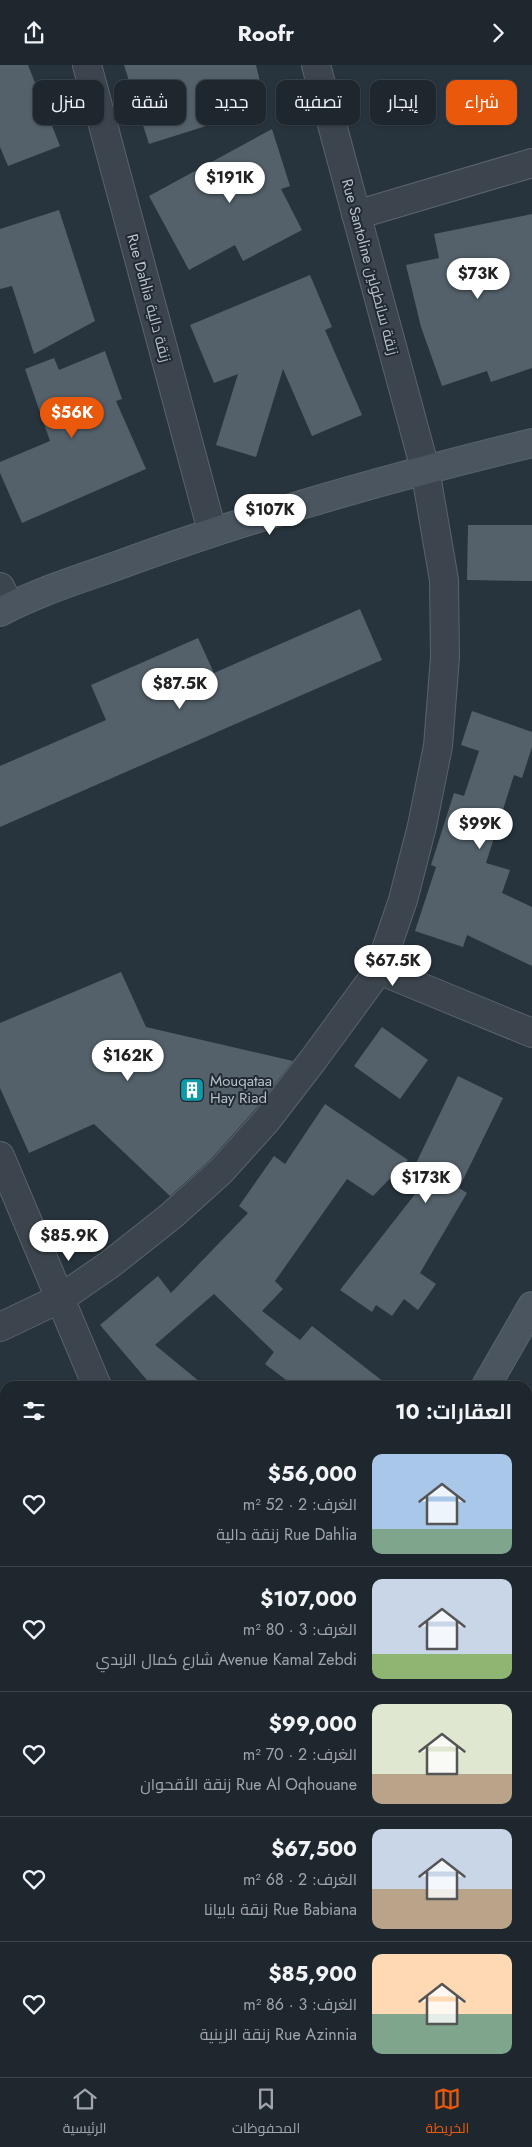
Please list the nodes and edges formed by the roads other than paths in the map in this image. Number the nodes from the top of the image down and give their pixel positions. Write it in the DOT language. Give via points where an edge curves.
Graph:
graph roads {
  1 [pos="87,65"];
  2 [pos="316,65"];
  3 [pos="532,163"];
  4 [pos="356,215"];
  5 [pos="532,443"];
  6 [pos="425,469"];
  7 [pos="212,531"];
  8 [pos="3,602"];
  9 [pos="379,970"];
  10 [pos="532,1033"];
  11 [pos="0,1156"];
  12 [pos="61,1298"];
  13 [pos="532,1306"];
  14 [pos="0,1327"];
  15 [pos="95,1381"];
  16 [pos="489,1381"];
  1 -- 7 [label="street, Rue Dahlia زنقة دالية"];
  2 -- 4 [label="street, Rue Santoline زنقة سانطولين"];
  3 -- 4 [label="street"];
  4 -- 6 [label="street, Rue Santoline زنقة سانطولين"];
  5 -- 6 [label="street"];
  6 -- 7 [label="street"];
  6 -- 9 [label="street, Rue Santoline زنقة سانطولين" via="444,580 445,657 438,746 405,891"];
  7 -- 8 [label="street"];
  9 -- 10 [label="street"];
  9 -- 12 [label="street, Rue Santoline زنقة سانطولين" via="266,1121 221,1171 164,1223"];
  11 -- 12 [label="street"];
  12 -- 14 [label="street, Rue Santoline زنقة سانطولين"];
  12 -- 15 [label="street"];
  13 -- 16 [label="street"];
}
